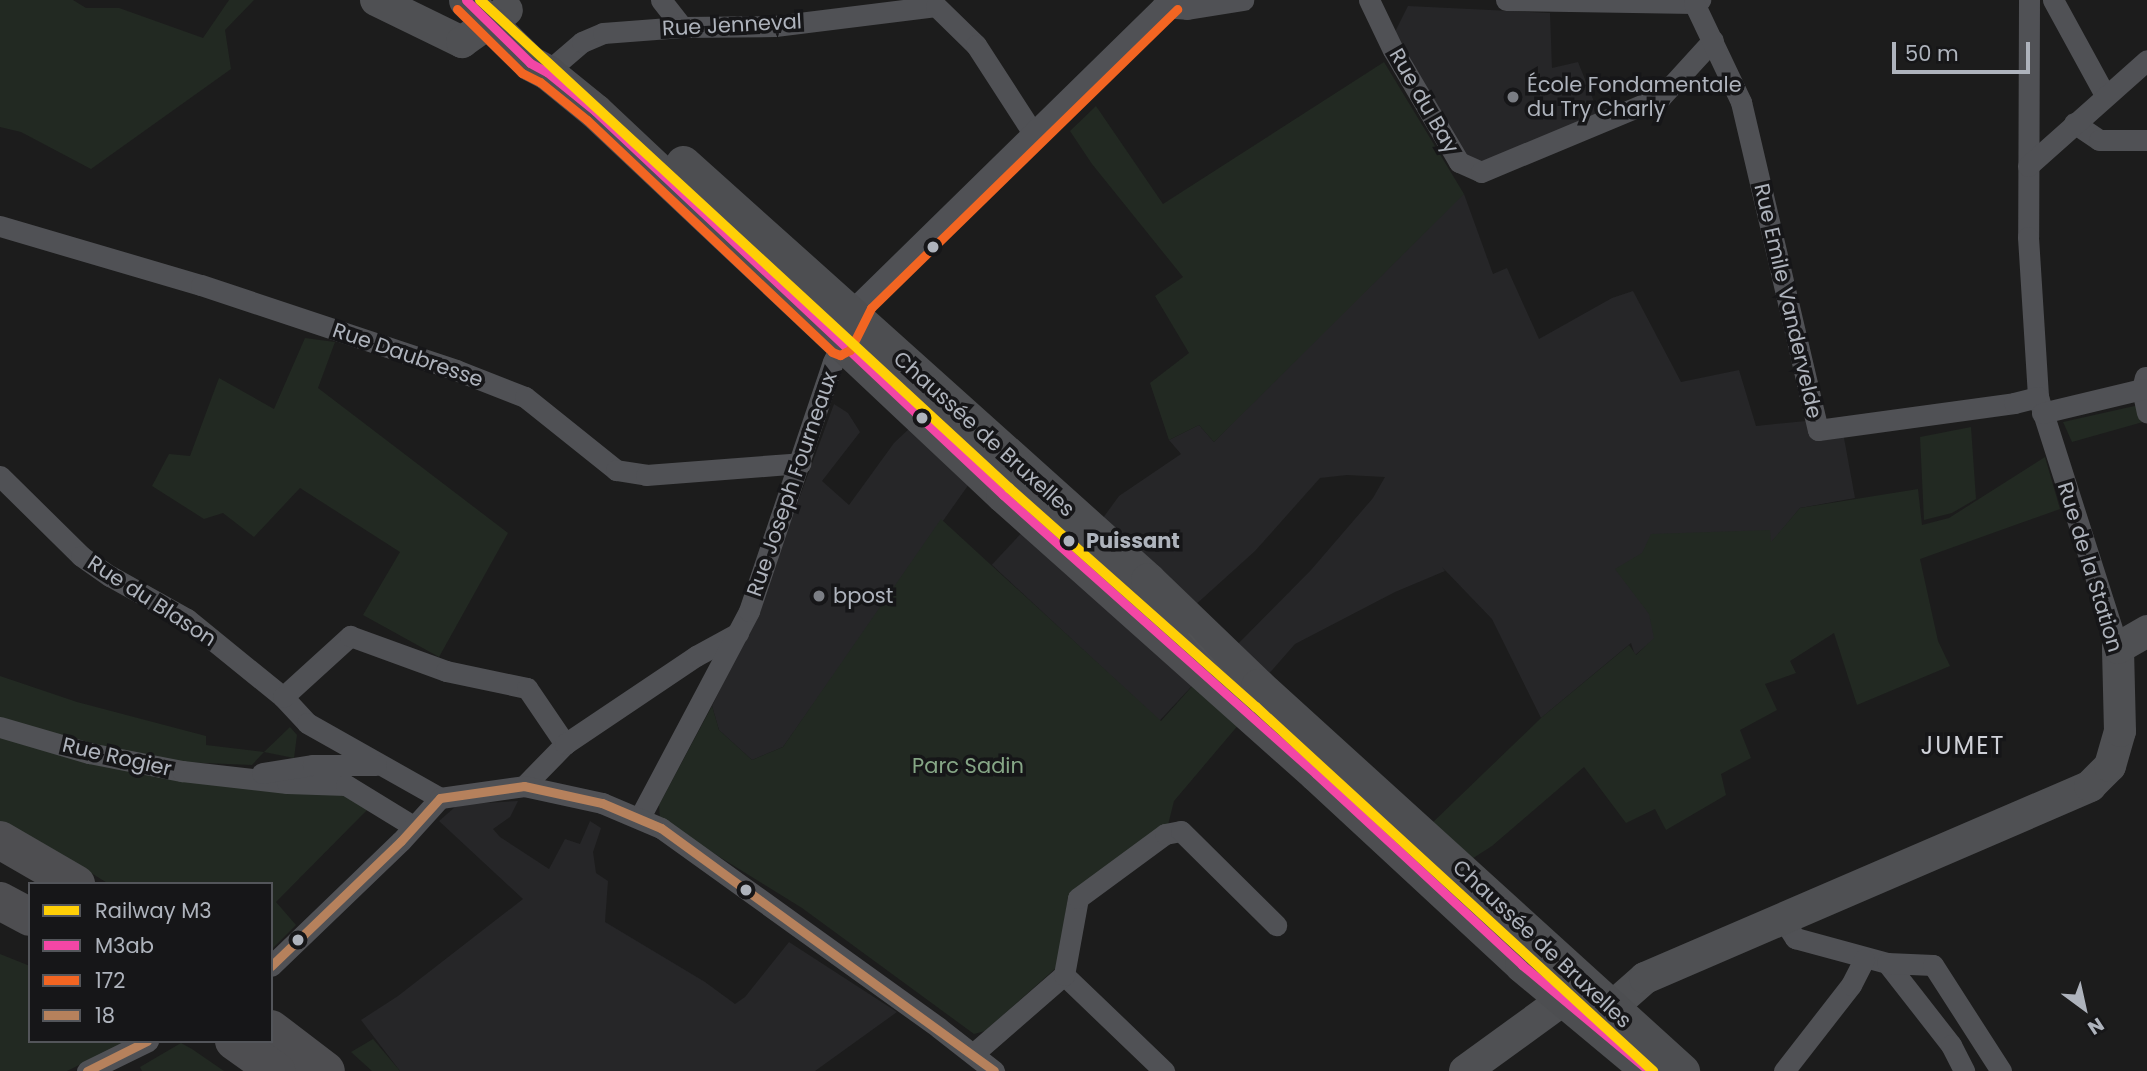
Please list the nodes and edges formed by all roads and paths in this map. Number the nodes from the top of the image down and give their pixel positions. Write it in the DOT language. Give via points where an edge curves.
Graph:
graph roads {
  1 [pos="376,0"];
  2 [pos="661,0"];
  3 [pos="1243,0"];
  4 [pos="1369,0"];
  5 [pos="1506,0"];
  6 [pos="2029,0"];
  7 [pos="2053,0"];
  8 [pos="1655,1"];
  9 [pos="1697,1"];
  10 [pos="1162,2"];
  11 [pos="490,8"];
  12 [pos="682,27"];
  13 [pos="1713,40"];
  14 [pos="2147,60"];
  15 [pos="555,66"];
  16 [pos="2105,95"];
  17 [pos="2074,123"];
  18 [pos="1032,133"];
  19 [pos="2147,140"];
  20 [pos="2028,166"];
  21 [pos="0,226"];
  22 [pos="846,332"];
  23 [pos="2145,383"];
  24 [pos="2040,405"];
  25 [pos="2147,412"];
  26 [pos="801,463"];
  27 [pos="0,476"];
  28 [pos="2147,631"];
  29 [pos="738,633"];
  30 [pos="2118,648"];
  31 [pos="283,697"];
  32 [pos="307,723"];
  33 [pos="0,727"];
  34 [pos="565,744"];
  35 [pos="313,765"];
  36 [pos="379,765"];
  37 [pos="236,777"];
  38 [pos="325,785"];
  39 [pos="524,786"];
  40 [pos="440,798"];
  41 [pos="640,817"];
  42 [pos="413,826"];
  43 [pos="0,841"];
  44 [pos="0,871"];
  45 [pos="72,882"];
  46 [pos="28,883"];
  47 [pos="0,901"];
  48 [pos="28,916"];
  49 [pos="1782,918"];
  50 [pos="0,925"];
  51 [pos="1276,925"];
  52 [pos="28,936"];
  53 [pos="1864,959"];
  54 [pos="1887,963"];
  55 [pos="273,964"];
  56 [pos="1064,975"];
  57 [pos="1574,992"];
  58 [pos="1602,1016"];
  59 [pos="273,1031"];
  60 [pos="144,1043"];
  61 [pos="237,1043"];
  62 [pos="973,1054"];
  63 [pos="1996,1063"];
  64 [pos="87,1071"];
  65 [pos="276,1071"];
  66 [pos="326,1071"];
  67 [pos="994,1071"];
  68 [pos="1164,1071"];
  69 [pos="1465,1071"];
  70 [pos="1649,1071"];
  71 [pos="1682,1071"];
  72 [pos="1784,1071"];
  73 [pos="1965,1071"];
  1 -- 11 [label="street" via="462,42"];
  2 -- 12 [label="street"];
  3 -- 10 [label="street" via="1187,9"];
  4 -- 13 [label="street, Rue du Bay" via="1459,162 1481,172 1661,97"];
  5 -- 8 [label="street"];
  6 -- 20 [label="street, Rue de la Station"];
  7 -- 16 [label="street"];
  8 -- 9 [label="street"];
  9 -- 13 [label="street, Rue Emile Vandervelde"];
  10 -- 18 [label="street, Rue Joseph Fourneaux"];
  11 -- 15 [label="main road, Chaussée de Bruxelles"];
  12 -- 15 [label="street, Rue Jenneval" via="603,33 582,42"];
  12 -- 18 [label="street, Rue Jenneval" via="775,26 936,6 976,45"];
  13 -- 24 [label="street, Rue Emile Vandervelde" via="1741,102 1818,430"];
  14 -- 16 [label="street"];
  15 -- 22 [label="main road, Chaussée de Bruxelles" via="727,201"];
  16 -- 17 [label="street"];
  17 -- 19 [label="street" via="2099,140"];
  17 -- 20 [label="street"];
  18 -- 22 [label="street, Rue Joseph Fourneaux" via="860,301"];
  20 -- 24 [label="street, Rue de la Station" via="2028,237"];
  21 -- 26 [label="street, Rue Daubresse" via="201,285 525,397 616,470 646,475"];
  22 -- 26 [label="street, Rue Joseph Fourneaux"];
  22 -- 57 [label="main road, Chaussée de Bruxelles" via="1003,495 1411,842"];
  23 -- 24 [label="street"];
  23 -- 25 [label="street"];
  24 -- 30 [label="street, Rue de la Station"];
  26 -- 29 [label="street, Rue Joseph Fourneaux"];
  27 -- 31 [label="street, Rue du Blason" via="81,556 187,619"];
  28 -- 30 [label="street"];
  29 -- 34 [label="street"];
  29 -- 41 [label="street, Rue Joseph Fourneaux"];
  30 -- 49 [label="street, Rue de la Station" via="2120,731 2110,766 2090,786"];
  31 -- 32 [label="street, Rue du Blason"];
  31 -- 34 [label="street" via="350,636 446,671 527,688"];
  32 -- 35 [label="street"];
  32 -- 36 [label="street, Rue du Blason"];
  33 -- 37 [label="street, Rue Rogier" via="89,753"];
  34 -- 39 [label="street"];
  35 -- 36 [label="street"];
  35 -- 37 [label="street"];
  35 -- 38 [label="street"];
  36 -- 40 [label="street, Rue du Blason"];
  37 -- 38 [label="street"];
  38 -- 42 [label="street" via="346,785"];
  39 -- 40 [label="street"];
  39 -- 41 [label="street" via="602,803"];
  40 -- 42 [label="street"];
  41 -- 62 [label="street"];
  42 -- 55 [label="street"];
  43 -- 45 [label="highway"];
  44 -- 46 [label="highway"];
  47 -- 48 [label="highway"];
  49 -- 53 [label="street" via="1795,938"];
  49 -- 58 [label="street, Rue de la Station" via="1645,978"];
  50 -- 52 [label="highway"];
  51 -- 56 [label="street" via="1175,830 1078,898"];
  53 -- 54 [label="street"];
  53 -- 72 [label="street" via="1851,985"];
  54 -- 63 [label="street" via="1933,965"];
  54 -- 73 [label="street" via="1951,1045"];
  56 -- 62 [label="street"];
  56 -- 68 [label="street"];
  57 -- 58 [label="main road, Chaussée de Bruxelles"];
  57 -- 69 [label="street"];
  58 -- 70 [label="main road, Chaussée de Bruxelles"];
  58 -- 71 [label="main road, Chaussée de Bruxelles"];
  59 -- 66 [label="highway"];
  60 -- 64 [label="street"];
  61 -- 65 [label="highway"];
  62 -- 67 [label="street"];
  63 -- 73 [label="street"];
}
